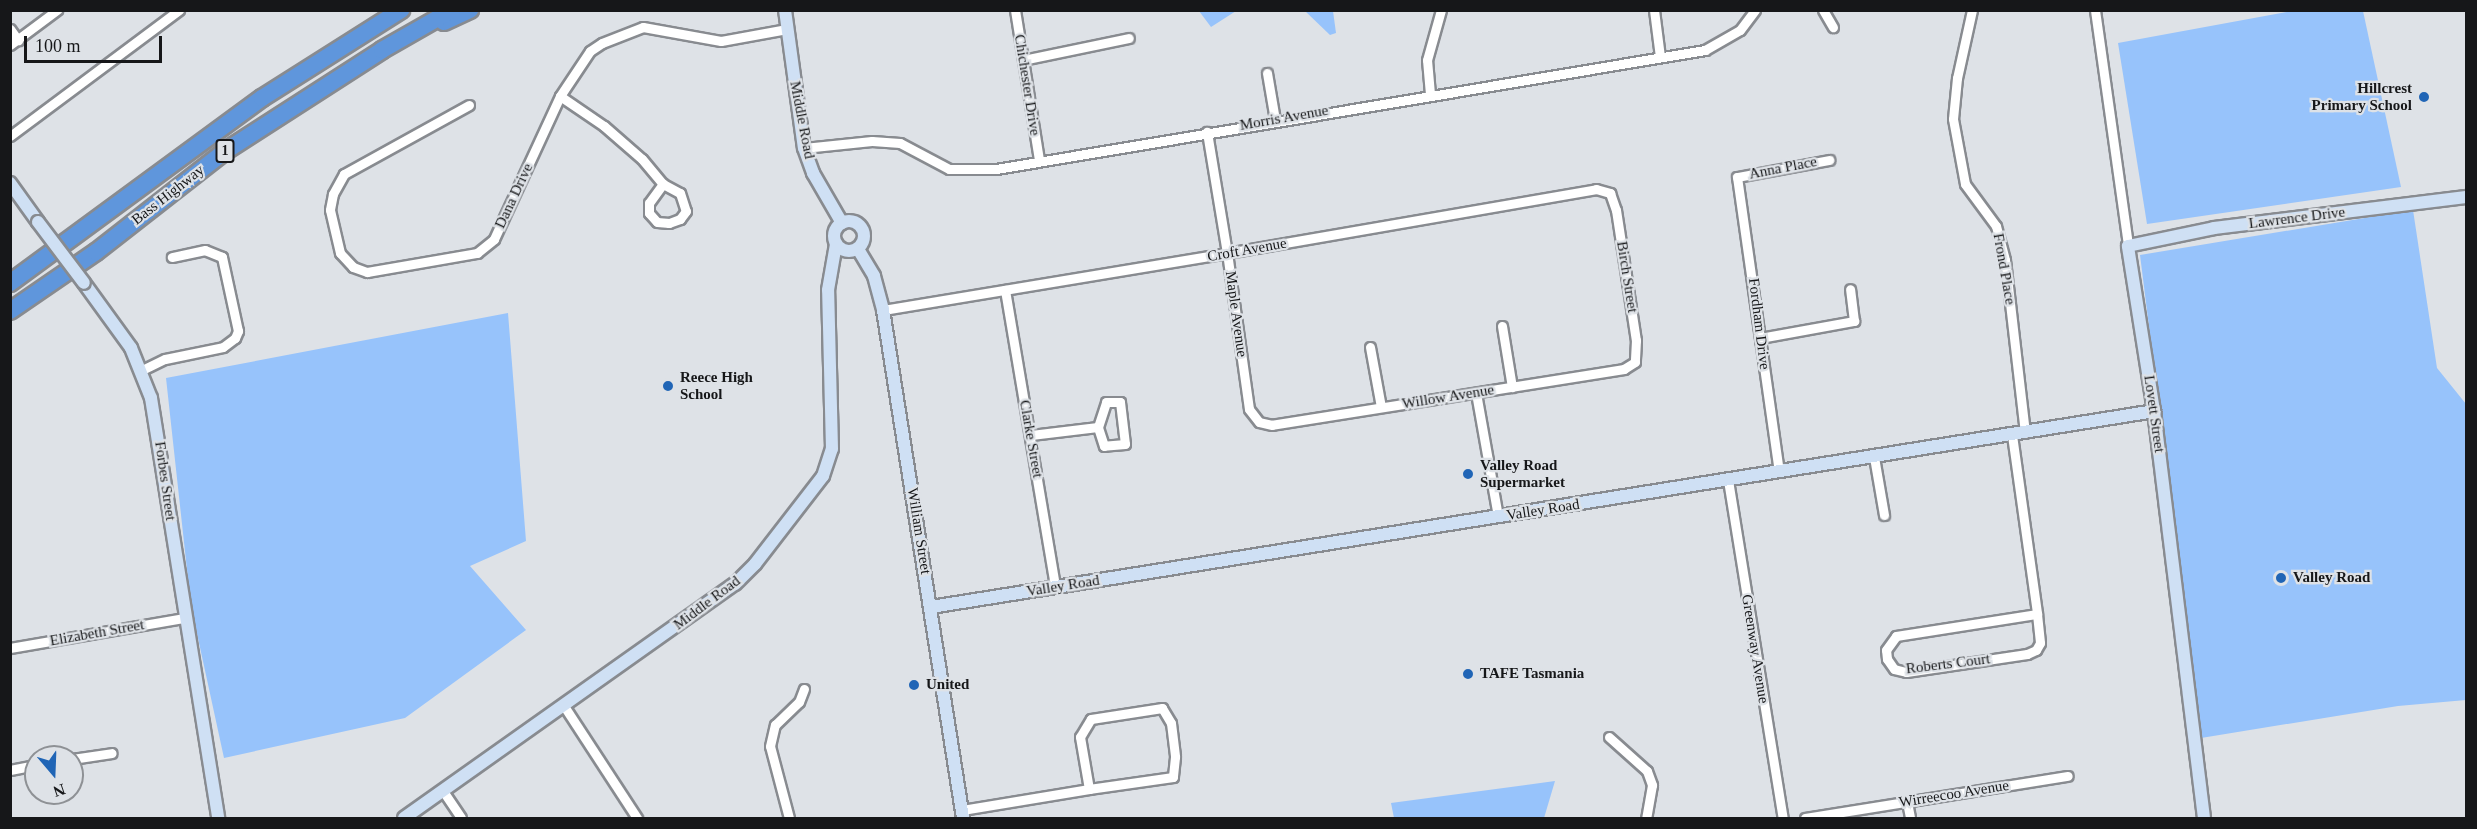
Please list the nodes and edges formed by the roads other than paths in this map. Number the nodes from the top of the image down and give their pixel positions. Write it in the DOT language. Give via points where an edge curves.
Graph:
graph roads {
  1 [pos="57,10"];
  2 [pos="179,10"];
  3 [pos="399,10"];
  4 [pos="452,10"];
  5 [pos="470,10"];
  6 [pos="785,10"];
  7 [pos="1015,10"];
  8 [pos="1441,10"];
  9 [pos="1654,10"];
  10 [pos="1755,10"];
  11 [pos="1822,10"];
  12 [pos="1972,10"];
  13 [pos="2095,10"];
  14 [pos="1833,27"];
  15 [pos="787,28"];
  16 [pos="10,30"];
  17 [pos="1129,38"];
  18 [pos="14,43"];
  19 [pos="382,50"];
  20 [pos="1660,57"];
  21 [pos="1023,60"];
  22 [pos="1267,73"];
  23 [pos="1430,94"];
  24 [pos="561,96"];
  25 [pos="469,105"];
  26 [pos="1275,120"];
  27 [pos="1207,132"];
  28 [pos="10,136"];
  29 [pos="804,148"];
  30 [pos="1039,160"];
  31 [pos="1829,160"];
  32 [pos="1737,177"];
  33 [pos="10,183"];
  34 [pos="663,184"];
  35 [pos="1610,193"];
  36 [pos="2466,197"];
  37 [pos="842,223"];
  38 [pos="836,244"];
  39 [pos="2128,246"];
  40 [pos="858,249"];
  41 [pos="1227,253"];
  42 [pos="172,257"];
  43 [pos="10,283"];
  44 [pos="1851,289"];
  45 [pos="1005,290"];
  46 [pos="883,310"];
  47 [pos="10,311"];
  48 [pos="1502,326"];
  49 [pos="1760,338"];
  50 [pos="1370,347"];
  51 [pos="1635,362"];
  52 [pos="142,370"];
  53 [pos="1512,387"];
  54 [pos="1476,393"];
  55 [pos="1381,407"];
  56 [pos="2154,411"];
  57 [pos="1259,422"];
  58 [pos="1098,427"];
  59 [pos="2019,434"];
  60 [pos="1031,435"];
  61 [pos="1874,457"];
  62 [pos="1779,472"];
  63 [pos="1728,480"];
  64 [pos="1884,515"];
  65 [pos="1498,517"];
  66 [pos="1055,587"];
  67 [pos="931,607"];
  68 [pos="2037,614"];
  69 [pos="184,618"];
  70 [pos="10,648"];
  71 [pos="804,689"];
  72 [pos="564,706"];
  73 [pos="1609,737"];
  74 [pos="112,753"];
  75 [pos="84,757"];
  76 [pos="2068,776"];
  77 [pos="1089,789"];
  78 [pos="443,791"];
  79 [pos="1907,802"];
  80 [pos="963,814"];
  81 [pos="218,819"];
  82 [pos="404,819"];
  83 [pos="461,819"];
  84 [pos="637,819"];
  85 [pos="789,819"];
  86 [pos="1646,819"];
  87 [pos="1783,819"];
  88 [pos="1805,819"];
  89 [pos="1910,819"];
  90 [pos="2204,819"];
  1 -- 18 [label="street"];
  2 -- 28 [label="street"];
  3 -- 43 [label="highway, Bass Highway / 1" via="228,122"];
  4 -- 19 [label="highway, Bass Highway / 1"];
  5 -- 19 [label="highway"];
  6 -- 15 [label="street, Middle Road"];
  7 -- 21 [label="street, Chichester Drive"];
  8 -- 23 [label="street" via="1427,60"];
  9 -- 20 [label="street"];
  10 -- 20 [label="street, Morris Avenue" via="1726,41 1705,50"];
  11 -- 14 [label="street"];
  12 -- 59 [label="street, Frond Place" via="1957,78 1953,119 1965,184 1996,225 2005,260"];
  13 -- 39 [label="street, Lovett Street"];
  15 -- 24 [label="street, Dana Drive" via="721,41 643,27 590,51"];
  15 -- 29 [label="street, Middle Road"];
  16 -- 18 [label="street"];
  17 -- 21 [label="street"];
  19 -- 47 [label="highway, Bass Highway / 1" via="224,152 96,252"];
  20 -- 23 [label="street, Morris Avenue"];
  21 -- 30 [label="street, Chichester Drive"];
  22 -- 26 [label="street"];
  23 -- 26 [label="street, Morris Avenue"];
  24 -- 25 [label="street, Dana Drive" via="494,239 477,253 367,272 353,267 340,253 330,210 333,194 344,174"];
  24 -- 34 [label="street" via="604,126 642,159"];
  26 -- 27 [label="street, Morris Avenue"];
  27 -- 30 [label="street, Morris Avenue"];
  27 -- 41 [label="street, Maple Avenue"];
  29 -- 30 [label="street, Morris Avenue" via="872,141 900,143 949,169 996,169"];
  29 -- 37 [label="street, Middle Road" via="813,173"];
  31 -- 32 [label="street, Anna Place"];
  32 -- 49 [label="street, Fordham Drive"];
  33 -- 52 [label="street, Forbes Street, bridge" via="131,348"];
  34 -- 34 [label="street" via="650,203 649,213 657,222 669,223 680,219 686,211 686,200"];
  35 -- 41 [label="street, Croft Avenue" via="1596,189"];
  35 -- 51 [label="street, Birch Street" via="1636,340"];
  36 -- 39 [label="street, Lawrence Drive" via="2214,228"];
  37 -- 38 [label="street" via="834,234"];
  37 -- 40 [label="street" via="856,223 863,231 864,241"];
  38 -- 40 [label="street" via="844,251"];
  38 -- 72 [label="street, Middle Road" via="828,290 831,449 823,476 735,584"];
  39 -- 56 [label="street, Lovett Street"];
  40 -- 46 [label="street, William Street" via="874,276"];
  41 -- 45 [label="street, Croft Avenue"];
  41 -- 57 [label="street, Maple Avenue" via="1249,409"];
  42 -- 52 [label="street" via="205,250 222,257 238,331 223,347 165,359"];
  44 -- 49 [label="street" via="1854,321"];
  45 -- 46 [label="street, Croft Avenue"];
  45 -- 60 [label="street, Clarke Street"];
  46 -- 67 [label="street, William Street"];
  48 -- 53 [label="street"];
  49 -- 62 [label="street, Fordham Drive"];
  50 -- 55 [label="street"];
  51 -- 53 [label="street, Willow Avenue" via="1624,369"];
  52 -- 69 [label="street, Forbes Street" via="159,440"];
  53 -- 54 [label="street, Willow Avenue"];
  54 -- 55 [label="street, Willow Avenue"];
  54 -- 65 [label="street"];
  55 -- 57 [label="street, Willow Avenue" via="1272,425"];
  56 -- 59 [label="street, Valley Road"];
  56 -- 90 [label="street, Lovett Street"];
  58 -- 58 [label="street" via="1106,402 1120,402 1125,444 1104,447"];
  58 -- 60 [label="street"];
  59 -- 61 [label="street, Valley Road"];
  59 -- 68 [label="street, Roberts Court"];
  60 -- 66 [label="street, Clarke Street"];
  61 -- 62 [label="street, Valley Road"];
  61 -- 64 [label="street"];
  62 -- 63 [label="street, Valley Road"];
  63 -- 65 [label="street, Valley Road"];
  63 -- 87 [label="street, Greenway Avenue"];
  65 -- 66 [label="street, Valley Road"];
  66 -- 67 [label="street, Valley Road"];
  67 -- 80 [label="street, William Street"];
  68 -- 68 [label="street, Roberts Court" via="1896,636 1886,650 1887,659 1894,669 1906,672 2027,654 2037,650 2040,643"];
  69 -- 70 [label="street, Elizabeth Street"];
  69 -- 81 [label="street, Forbes Street"];
  71 -- 85 [label="street" via="799,702 775,725 770,746"];
  72 -- 78 [label="street, Middle Road"];
  72 -- 84 [label="street"];
  73 -- 86 [label="street" via="1647,771 1652,785"];
  74 -- 75 [label="street"];
  76 -- 79 [label="street, Wirreecoo Avenue"];
  77 -- 77 [label="street" via="1080,737 1091,719 1162,708 1171,723 1173,777"];
  77 -- 80 [label="street"];
  78 -- 82 [label="street, Middle Road"];
  78 -- 83 [label="street"];
  79 -- 88 [label="street, Wirreecoo Avenue"];
  79 -- 89 [label="street"];
}
